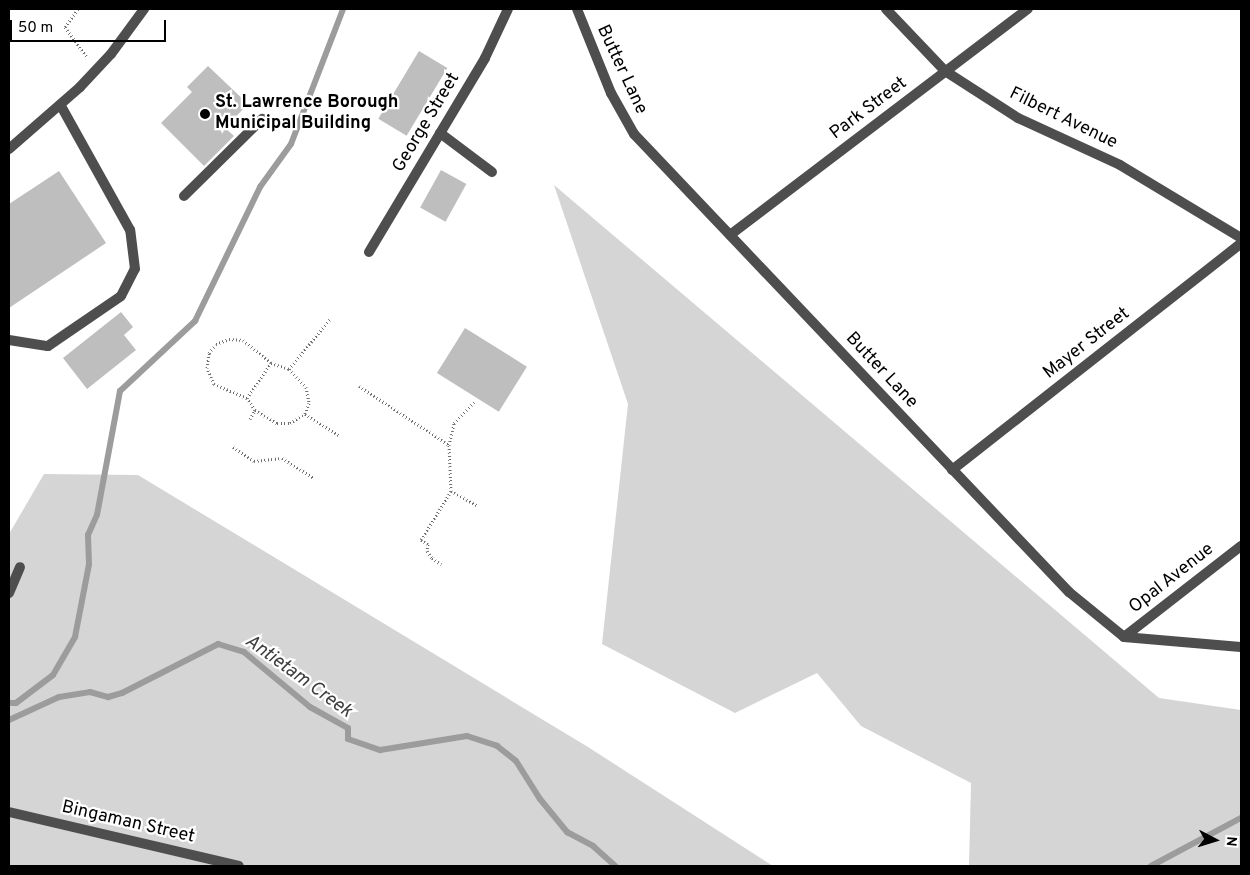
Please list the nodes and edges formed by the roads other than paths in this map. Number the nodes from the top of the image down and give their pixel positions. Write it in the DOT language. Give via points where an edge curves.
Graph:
graph roads {
  1 [pos="144,9"];
  2 [pos="508,9"];
  3 [pos="577,9"];
  4 [pos="886,9"];
  5 [pos="1028,9"];
  6 [pos="945,71"];
  7 [pos="61,106"];
  8 [pos="262,119"];
  9 [pos="440,134"];
  10 [pos="9,149"];
  11 [pos="492,172"];
  12 [pos="184,196"];
  13 [pos="730,234"];
  14 [pos="1241,238"];
  15 [pos="1241,243"];
  16 [pos="370,252"];
  17 [pos="9,340"];
  18 [pos="952,470"];
  19 [pos="1241,546"];
  20 [pos="20,567"];
  21 [pos="9,593"];
  22 [pos="1124,637"];
  23 [pos="1241,647"];
  24 [pos="9,812"];
  25 [pos="240,866"];
  1 -- 7 [label="street" via="96,70"];
  2 -- 9 [label="street, George Street" via="485,58"];
  3 -- 13 [label="street, Butter Lane" via="611,93 634,134"];
  4 -- 6 [label="street, Filbert Avenue"];
  5 -- 6 [label="street, Park Street"];
  6 -- 13 [label="street, Park Street"];
  6 -- 14 [label="street, Filbert Avenue" via="1018,118 1120,164"];
  7 -- 10 [label="street"];
  7 -- 17 [label="street" via="130,230 135,269 121,296 48,346"];
  8 -- 12 [label="street"];
  9 -- 11 [label="street"];
  9 -- 16 [label="street, George Street"];
  13 -- 18 [label="street, Butter Lane"];
  15 -- 18 [label="street, Mayer Street"];
  18 -- 22 [label="street, Butter Lane" via="1069,592"];
  19 -- 22 [label="street, Opal Avenue"];
  20 -- 21 [label="street"];
  22 -- 23 [label="street"];
  24 -- 25 [label="street, Bingaman Street"];
}
